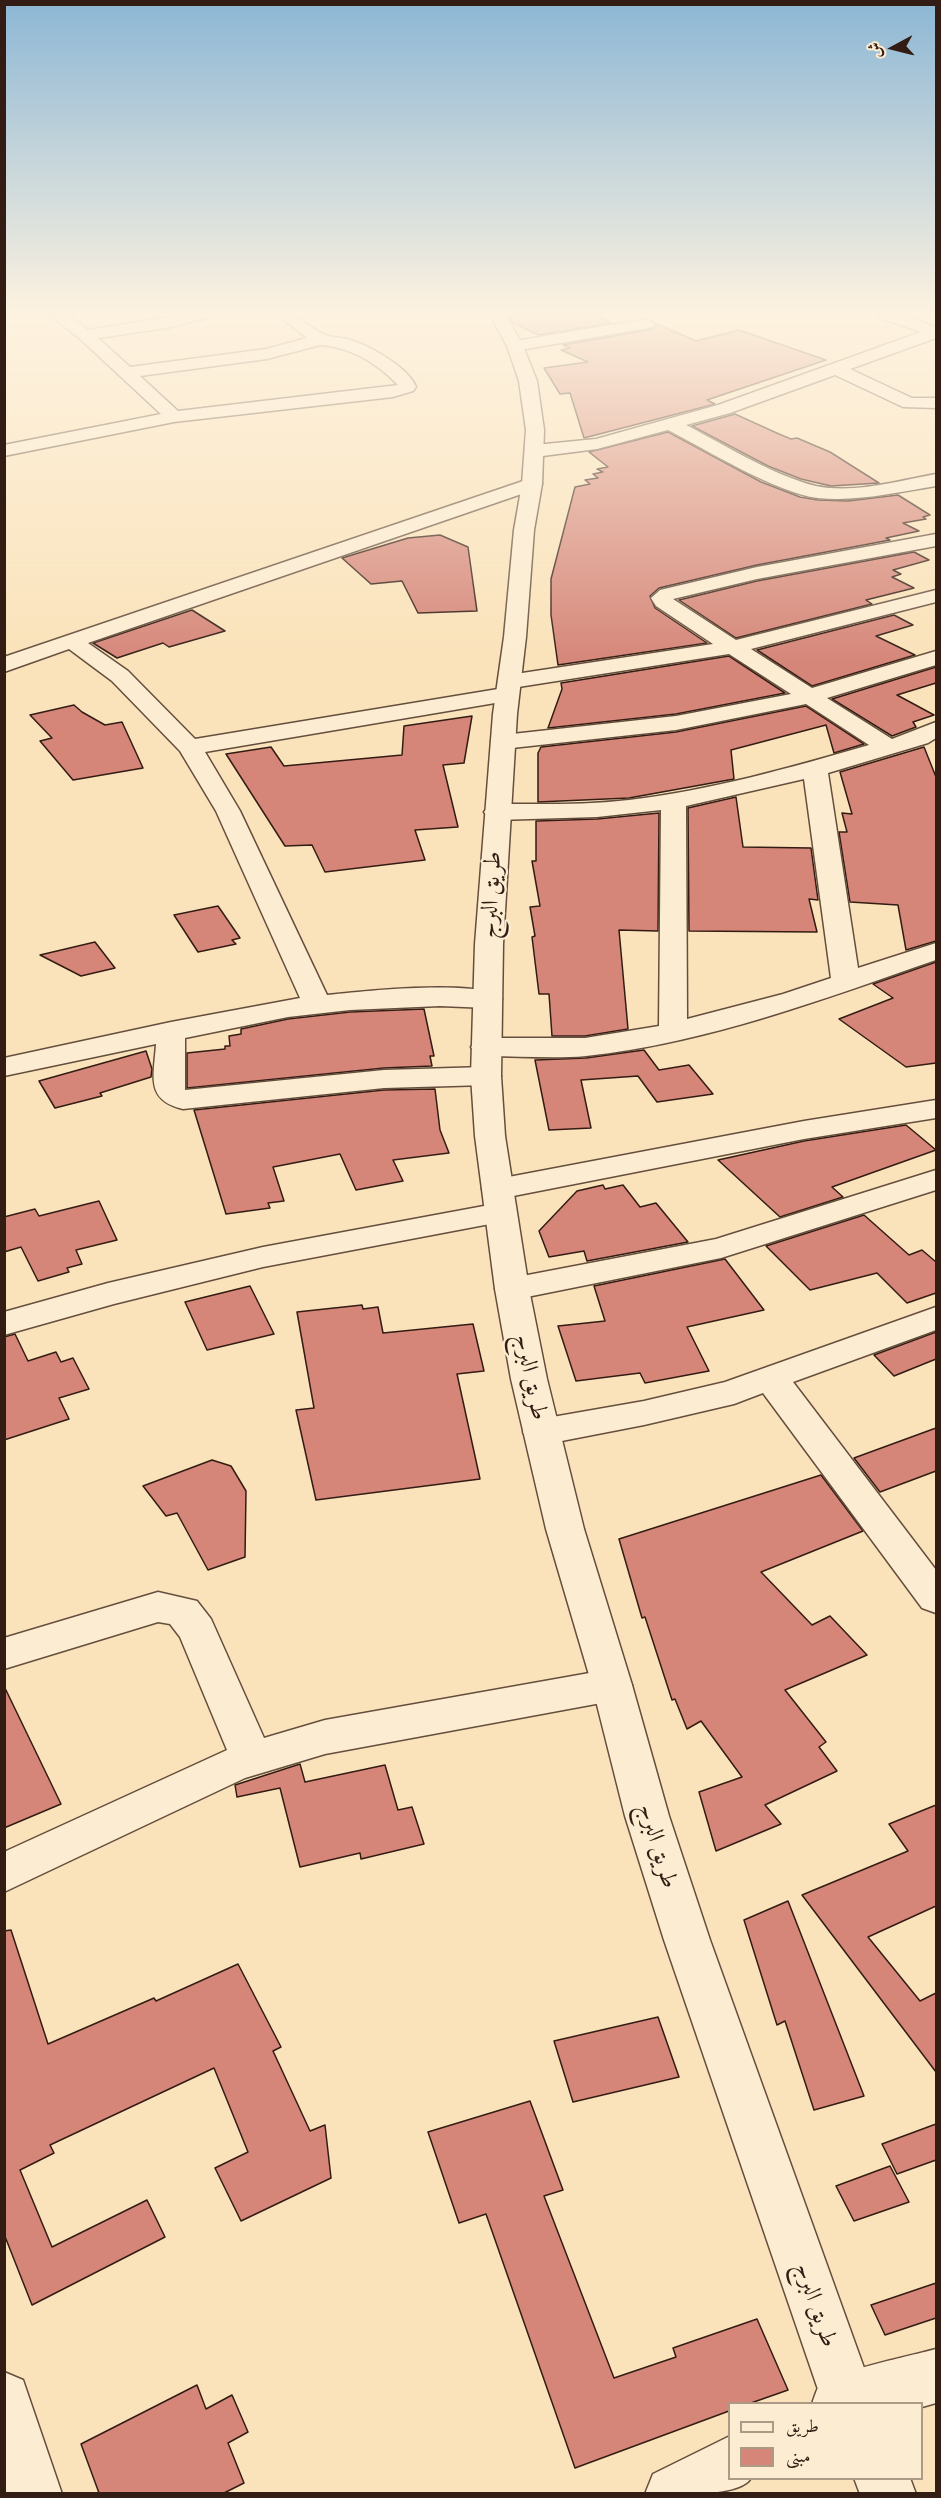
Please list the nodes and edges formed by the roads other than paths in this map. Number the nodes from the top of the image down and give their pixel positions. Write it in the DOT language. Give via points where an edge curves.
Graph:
graph roads {
  1 [pos="101,432"];
  2 [pos="533,432"];
  3 [pos="640,432"];
  4 [pos="685,432"];
  5 [pos="4,451"];
  6 [pos="533,467"];
  7 [pos="936,480"];
  8 [pos="885,489"];
  9 [pos="936,500"];
  10 [pos="936,540"];
  11 [pos="936,596"];
  12 [pos="71,641"];
  13 [pos="733,647"];
  14 [pos="936,658"];
  15 [pos="4,665"];
  16 [pos="809,696"];
  17 [pos="506,708"];
  18 [pos="931,739"];
  19 [pos="190,747"];
  20 [pos="888,747"];
  21 [pos="815,769"];
  22 [pos="674,801"];
  23 [pos="497,812"];
  24 [pos="936,951"];
  25 [pos="846,983"];
  26 [pos="488,999"];
  27 [pos="318,1005"];
  28 [pos="171,1031"];
  29 [pos="673,1032"];
  30 [pos="486,1062"];
  31 [pos="4,1067"];
  32 [pos="936,1109"];
  33 [pos="936,1180"];
  34 [pos="499,1201"];
  35 [pos="512,1289"];
  36 [pos="936,1318"];
  37 [pos="4,1324"];
  38 [pos="770,1377"];
  39 [pos="541,1432"];
  40 [pos="936,1598"];
  41 [pos="4,1654"];
  42 [pos="612,1685"];
  43 [pos="252,1759"];
  44 [pos="4,1873"];
  45 [pos="936,2376"];
  46 [pos="4,2399"];
  47 [pos="846,2402"];
  48 [pos="728,2464"];
  49 [pos="34,2493"];
  50 [pos="673,2493"];
  1 -- 5 [label="street"];
  2 -- 6 [label="street, طريق البرج"];
  3 -- 6 [label="street" via="580,447"];
  4 -- 8 [label="street" via="802,488 836,493"];
  6 -- 12 [label="street"];
  6 -- 17 [label="street, طريق البرج"];
  7 -- 8 [label="street"];
  8 -- 9 [label="street"];
  10 -- 13 [label="street" via="757,573 663,596 663,602"];
  11 -- 13 [label="street"];
  12 -- 15 [label="street"];
  12 -- 19 [label="street" via="120,676"];
  13 -- 16 [label="street"];
  13 -- 17 [label="street"];
  14 -- 16 [label="street"];
  16 -- 17 [label="street" via="676,723"];
  16 -- 20 [label="street"];
  17 -- 19 [label="street" via="453,703"];
  17 -- 23 [label="street, طريق البرج"];
  18 -- 20 [label="street"];
  19 -- 27 [label="street" via="228,811"];
  20 -- 21 [label="street"];
  21 -- 22 [label="street"];
  21 -- 25 [label="street"];
  22 -- 23 [label="street" via="597,810"];
  22 -- 29 [label="street"];
  23 -- 26 [label="street, طريق البرج"];
  24 -- 25 [label="street"];
  25 -- 29 [label="street"];
  26 -- 27 [label="street" via="428,998"];
  26 -- 30 [label="street, طريق البرج"];
  27 -- 28 [label="street"];
  28 -- 30 [label="street" via="170,1094 183,1100 384,1079"];
  28 -- 31 [label="street"];
  29 -- 30 [label="street"];
  30 -- 34 [label="street, طريق البرج"];
  32 -- 34 [label="street" via="804,1130"];
  33 -- 35 [label="street" via="721,1248"];
  34 -- 35 [label="street, طريق البرج"];
  34 -- 37 [label="street" via="108,1294"];
  35 -- 39 [label="street, طريق البرج"];
  36 -- 38 [label="street"];
  38 -- 39 [label="street" via="697,1402"];
  38 -- 40 [label="street"];
  39 -- 42 [label="street, طريق البرج" via="565,1529"];
  41 -- 43 [label="street" via="158,1607 183,1612 196,1630"];
  42 -- 43 [label="street" via="325,1737"];
  42 -- 47 [label="street, طريق البرج" via="647,1816 687,1940"];
  43 -- 44 [label="street"];
  45 -- 47 [label="street"];
  46 -- 49 [label="street"];
  48 -- 50 [label="street"];
}
